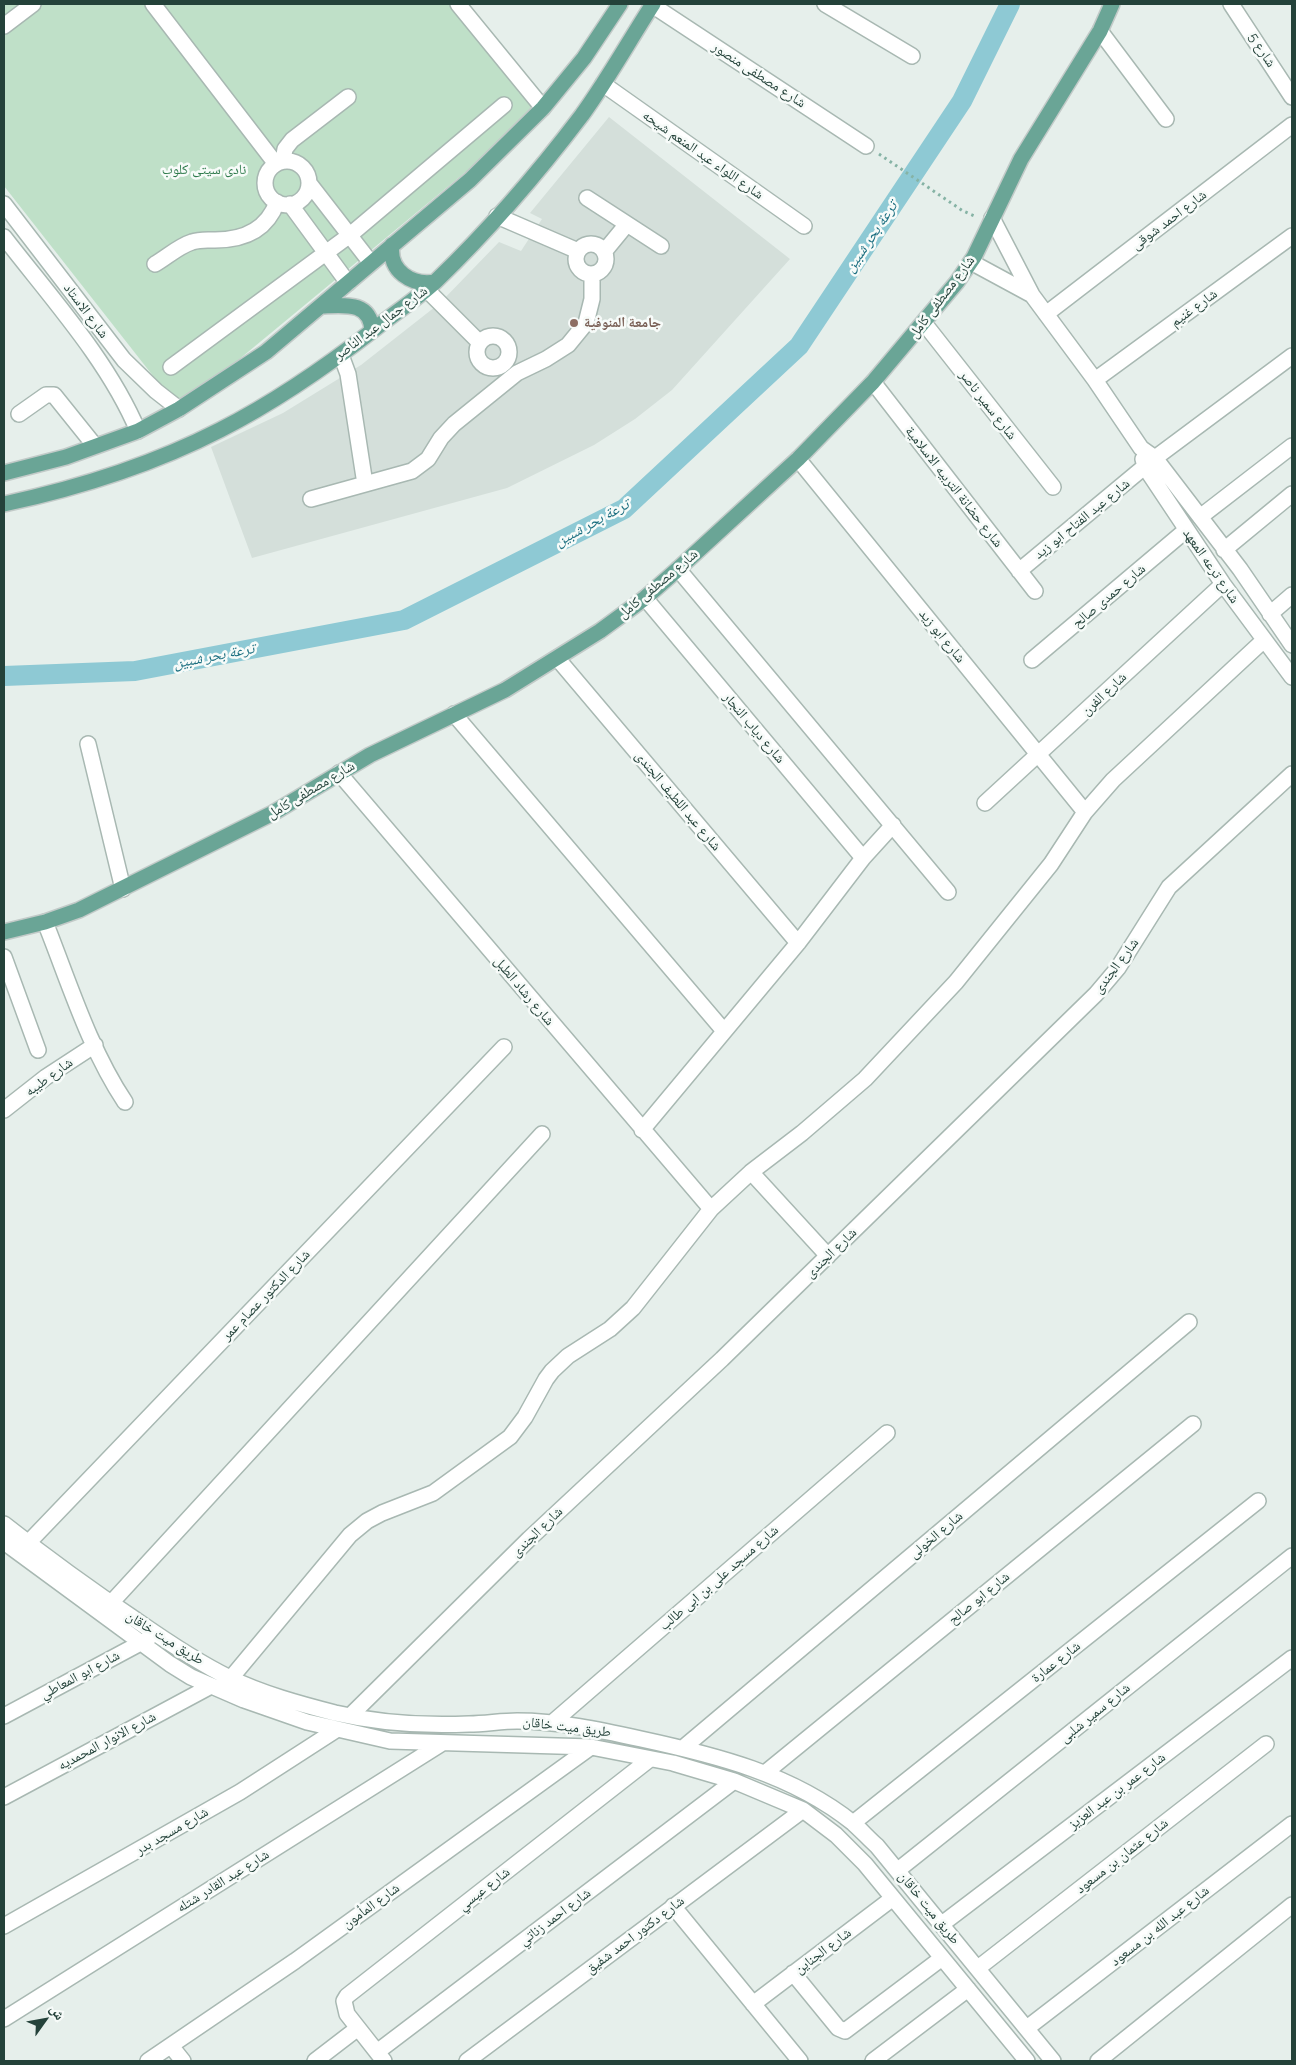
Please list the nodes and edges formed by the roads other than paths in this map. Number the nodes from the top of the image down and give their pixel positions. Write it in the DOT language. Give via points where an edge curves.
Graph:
graph roads {
  1 [pos="33,4"];
  2 [pos="153,4"];
  3 [pos="458,4"];
  4 [pos="620,4"];
  5 [pos="652,4"];
  6 [pos="825,4"];
  7 [pos="1112,4"];
  8 [pos="1232,4"];
  9 [pos="4,26"];
  10 [pos="1100,30"];
  11 [pos="912,56"];
  12 [pos="603,84"];
  13 [pos="348,96"];
  14 [pos="1292,97"];
  15 [pos="504,105"];
  16 [pos="543,108"];
  17 [pos="1166,119"];
  18 [pos="1292,125"];
  19 [pos="866,146"];
  20 [pos="279,163"];
  21 [pos="309,183"];
  22 [pos="587,198"];
  23 [pos="284,203"];
  24 [pos="4,204"];
  25 [pos="497,216"];
  26 [pos="992,218"];
  27 [pos="627,224"];
  28 [pos="804,226"];
  29 [pos="350,235"];
  30 [pos="1292,236"];
  31 [pos="4,237"];
  32 [pos="392,245"];
  33 [pos="661,246"];
  34 [pos="578,251"];
  35 [pos="604,252"];
  36 [pos="326,253"];
  37 [pos="970,262"];
  38 [pos="371,263"];
  39 [pos="155,264"];
  40 [pos="592,274"];
  41 [pos="348,283"];
  42 [pos="431,285"];
  43 [pos="1032,295"];
  44 [pos="322,306"];
  45 [pos="1046,314"];
  46 [pos="924,323"];
  47 [pos="372,331"];
  48 [pos="480,342"];
  49 [pos="341,355"];
  50 [pos="1292,356"];
  51 [pos="506,361"];
  52 [pos="171,368"];
  53 [pos="517,373"];
  54 [pos="1095,380"];
  55 [pos="873,382"];
  56 [pos="179,409"];
  57 [pos="19,414"];
  58 [pos="138,430"];
  59 [pos="95,446"];
  60 [pos="1292,446"];
  61 [pos="798,459"];
  62 [pos="1150,463"];
  63 [pos="4,473"];
  64 [pos="365,484"];
  65 [pos="1053,487"];
  66 [pos="1292,494"];
  67 [pos="311,499"];
  68 [pos="4,504"];
  69 [pos="1200,517"];
  70 [pos="1186,531"];
  71 [pos="1224,550"];
  72 [pos="678,569"];
  73 [pos="1019,571"];
  74 [pos="1223,584"];
  75 [pos="1035,591"];
  76 [pos="1254,591"];
  77 [pos="1292,595"];
  78 [pos="646,598"];
  79 [pos="1239,606"];
  80 [pos="1270,614"];
  81 [pos="1264,640"];
  82 [pos="1292,645"];
  83 [pos="557,658"];
  84 [pos="1032,660"];
  85 [pos="1292,677"];
  86 [pos="454,714"];
  87 [pos="88,744"];
  88 [pos="1038,755"];
  89 [pos="339,774"];
  90 [pos="1292,774"];
  91 [pos="986,803"];
  92 [pos="1085,812"];
  93 [pos="893,825"];
  94 [pos="863,858"];
  95 [pos="123,889"];
  96 [pos="948,892"];
  97 [pos="45,922"];
  98 [pos="4,932"];
  99 [pos="798,943"];
  100 [pos="4,957"];
  101 [pos="724,1031"];
  102 [pos="95,1045"];
  103 [pos="504,1048"];
  104 [pos="38,1050"];
  105 [pos="125,1102"];
  106 [pos="4,1110"];
  107 [pos="642,1130"];
  108 [pos="542,1134"];
  109 [pos="751,1172"];
  110 [pos="711,1208"];
  111 [pos="828,1256"];
  112 [pos="1189,1322"];
  113 [pos="1193,1424"];
  114 [pos="887,1433"];
  115 [pos="1258,1501"];
  116 [pos="4,1524"];
  117 [pos="4,1542"];
  118 [pos="28,1543"];
  119 [pos="1292,1556"];
  120 [pos="111,1603"];
  121 [pos="157,1635"];
  122 [pos="140,1644"];
  123 [pos="1292,1658"];
  124 [pos="231,1678"];
  125 [pos="211,1686"];
  126 [pos="4,1716"];
  127 [pos="350,1716"];
  128 [pos="552,1723"];
  129 [pos="336,1730"];
  130 [pos="441,1744"];
  131 [pos="1266,1744"];
  132 [pos="591,1748"];
  133 [pos="683,1748"];
  134 [pos="650,1759"];
  135 [pos="765,1773"];
  136 [pos="734,1781"];
  137 [pos="4,1797"];
  138 [pos="803,1810"];
  139 [pos="853,1823"];
  140 [pos="1292,1824"];
  141 [pos="898,1870"];
  142 [pos="893,1898"];
  143 [pos="673,1906"];
  144 [pos="1292,1906"];
  145 [pos="942,1924"];
  146 [pos="4,1926"];
  147 [pos="942,1958"];
  148 [pos="978,1968"];
  149 [pos="793,1973"];
  150 [pos="968,1989"];
  151 [pos="753,2004"];
  152 [pos="4,2019"];
  153 [pos="358,2028"];
  154 [pos="1027,2028"];
  155 [pos="171,2046"];
  156 [pos="380,2057"];
  157 [pos="148,2061"];
  158 [pos="183,2061"];
  159 [pos="314,2061"];
  160 [pos="467,2061"];
  161 [pos="800,2061"];
  162 [pos="873,2061"];
  163 [pos="1027,2061"];
  164 [pos="1054,2061"];
  165 [pos="1098,2061"];
  1 -- 9 [label="street"];
  2 -- 20 [label="street"];
  3 -- 16 [label="street"];
  4 -- 16 [label="main road" via="584,58"];
  5 -- 12 [label="main road, شارع جمال عبد الناصر"];
  5 -- 19 [label="street, شارع مصطفى منصور"];
  6 -- 11 [label="street"];
  7 -- 10 [label="main road, شارع مصطفى كامل"];
  8 -- 14 [label="street, شارع 5"];
  10 -- 17 [label="street"];
  10 -- 26 [label="main road, شارع مصطفى كامل" via="1021,159"];
  12 -- 25 [label="main road, شارع جمال عبد الناصر" via="524,188"];
  12 -- 28 [label="street, شارع اللواء عبد المنعم شيحه"];
  13 -- 20 [label="street" via="292,140"];
  15 -- 29 [label="street"];
  16 -- 32 [label="main road" via="470,180"];
  18 -- 45 [label="street, شارع احمد شوقى"];
  20 -- 21 [label="street" via="290,161 304,169"];
  20 -- 23 [label="street" via="267,174 266,187 272,199"];
  21 -- 23 [label="street" via="303,197"];
  21 -- 29 [label="street"];
  22 -- 27 [label="street"];
  23 -- 36 [label="street"];
  23 -- 39 [label="street" via="258,230 226,239 192,241"];
  24 -- 56 [label="street, شارع الاستاد" via="124,360"];
  25 -- 34 [label="street"];
  25 -- 42 [label="main road, شارع جمال عبد الناصر"];
  26 -- 37 [label="main road, شارع مصطفى كامل"];
  26 -- 43 [label="street, شارع ترعه المعهد"];
  27 -- 33 [label="street"];
  27 -- 35 [label="street"];
  29 -- 36 [label="street"];
  29 -- 38 [label="street"];
  30 -- 54 [label="street, شارع غنيم"];
  31 -- 58 [label="street, شارع الاستاد" via="108,373"];
  32 -- 38 [label="main road"];
  32 -- 42 [label="main road" via="391,253 399,271 406,278"];
  34 -- 35 [label="street" via="583,246 595,244"];
  34 -- 40 [label="street" via="578,267 586,274"];
  35 -- 40 [label="street" via="606,258 602,269"];
  36 -- 41 [label="street"];
  36 -- 52 [label="street"];
  37 -- 43 [label="street, شارع ترعه المعهد"];
  37 -- 46 [label="main road, شارع مصطفى كامل"];
  38 -- 41 [label="main road"];
  40 -- 53 [label="street" via="592,299 586,323 568,346"];
  41 -- 44 [label="main road"];
  42 -- 47 [label="main road, شارع جمال عبد الناصر"];
  42 -- 48 [label="street"];
  43 -- 45 [label="street, شارع ترعه المعهد"];
  44 -- 47 [label="main road" via="361,309 370,318"];
  44 -- 56 [label="main road" via="266,352"];
  45 -- 54 [label="street, شارع ترعه المعهد"];
  46 -- 55 [label="main road, شارع مصطفى كامل"];
  46 -- 65 [label="street, شارع سمير ناصر"];
  47 -- 49 [label="main road, شارع جمال عبد الناصر"];
  48 -- 51 [label="street" via="490,336 502,338 509,349"];
  48 -- 51 [label="street" via="477,355 484,365 496,368"];
  49 -- 64 [label="street" via="348,374"];
  49 -- 68 [label="main road, شارع جمال عبد الناصر" via="264,405 183,447 83,484"];
  50 -- 62 [label="street, شارع عبد الفتاح ابو زيد"];
  51 -- 53 [label="street"];
  53 -- 64 [label="street" via="454,424 418,468"];
  54 -- 62 [label="street, شارع ترعه المعهد"];
  55 -- 61 [label="main road, شارع مصطفى كامل"];
  55 -- 73 [label="street, شارع حضانة التربيه الاسلامية"];
  56 -- 58 [label="main road"];
  57 -- 59 [label="street" via="46,395 54,395"];
  58 -- 59 [label="main road"];
  59 -- 63 [label="main road"];
  60 -- 69 [label="street"];
  61 -- 72 [label="main road, شارع مصطفى كامل"];
  61 -- 88 [label="street, شارع ابو زيد"];
  62 -- 69 [label="street, شارع ترعه المعهد"];
  62 -- 70 [label="street, شارع ترعه المعهد"];
  62 -- 73 [label="street, شارع عبد الفتاح ابو زيد"];
  64 -- 67 [label="street"];
  66 -- 71 [label="street"];
  69 -- 71 [label="street, شارع ترعه المعهد"];
  70 -- 74 [label="street, شارع ترعه المعهد"];
  70 -- 84 [label="street, شارع حمدى صالح"];
  71 -- 76 [label="street, شارع ترعه المعهد"];
  72 -- 78 [label="main road, شارع مصطفى كامل"];
  72 -- 93 [label="street"];
  73 -- 75 [label="street, شارع حضانة التربيه الاسلامية"];
  74 -- 79 [label="street, شارع ترعه المعهد"];
  74 -- 88 [label="street, شارع الفرن"];
  76 -- 79 [label="street"];
  76 -- 80 [label="street, شارع ترعه المعهد"];
  77 -- 80 [label="street"];
  78 -- 83 [label="main road, شارع مصطفى كامل"];
  78 -- 94 [label="street, شارع دياب النجار"];
  79 -- 81 [label="street, شارع ترعه المعهد"];
  80 -- 82 [label="street, شارع ترعه المعهد"];
  81 -- 85 [label="street, شارع ترعه المعهد"];
  81 -- 92 [label="street" via="1113,780"];
  83 -- 86 [label="main road, شارع مصطفى كامل" via="505,690"];
  83 -- 99 [label="street, شارع عبد اللطيف الجندى"];
  86 -- 89 [label="main road, شارع مصطفى كامل" via="370,755"];
  86 -- 101 [label="street"];
  87 -- 95 [label="street"];
  88 -- 91 [label="street, شارع الفرن"];
  88 -- 92 [label="street, شارع ابو زيد"];
  89 -- 95 [label="main road, شارع مصطفى كامل" via="273,814"];
  89 -- 107 [label="street, شارع رشاد الطبل"];
  90 -- 111 [label="street, شارع الجندى" via="1169,887 1118,968 1096,994"];
  92 -- 109 [label="street" via="1060,852 956,982 865,1079"];
  93 -- 94 [label="street"];
  93 -- 96 [label="street"];
  94 -- 99 [label="street"];
  95 -- 97 [label="main road, شارع مصطفى كامل"];
  97 -- 98 [label="main road, شارع مصطفى كامل"];
  97 -- 102 [label="street"];
  99 -- 101 [label="street"];
  100 -- 104 [label="street"];
  101 -- 107 [label="street"];
  102 -- 105 [label="street"];
  102 -- 106 [label="street, شارع طيبه"];
  103 -- 118 [label="street, شارع الدكتور عصام عمر"];
  107 -- 110 [label="street, شارع رشاد الطبل"];
  108 -- 120 [label="street"];
  109 -- 110 [label="street"];
  109 -- 111 [label="street"];
  110 -- 124 [label="street" via="633,1308 552,1371 510,1437 433,1492 382,1513 350,1535"];
  111 -- 127 [label="street, شارع الجندى" via="529,1539"];
  112 -- 133 [label="street, شارع الخولى"];
  113 -- 135 [label="street, شارع ابو صالح"];
  114 -- 128 [label="street, شارع مسجد على بن ابى طالب"];
  115 -- 139 [label="street, شارع عمارة"];
  116 -- 118 [label="street, طريق ميت خاقان"];
  117 -- 122 [label="street, طريق ميت خاقان"];
  118 -- 120 [label="street, طريق ميت خاقان"];
  119 -- 141 [label="street, شارع سمير شلبى"];
  120 -- 121 [label="street, طريق ميت خاقان"];
  121 -- 122 [label="street, شارع ابو المعاطي"];
  121 -- 124 [label="street, طريق ميت خاقان"];
  122 -- 125 [label="street, طريق ميت خاقان"];
  122 -- 126 [label="street, شارع ابو المعاطي"];
  123 -- 145 [label="street, شارع عمر بن عبد العزيز"];
  124 -- 127 [label="street, طريق ميت خاقان" via="287,1699"];
  125 -- 129 [label="street, طريق ميت خاقان" via="276,1712"];
  125 -- 137 [label="street, شارع الانوار المحمديه"];
  127 -- 128 [label="street, طريق ميت خاقان" via="425,1724"];
  128 -- 133 [label="street, طريق ميت خاقان"];
  129 -- 130 [label="street, طريق ميت خاقان" via="390,1741"];
  129 -- 146 [label="street, شارع مسجد بدر" via="240,1792"];
  130 -- 132 [label="street, طريق ميت خاقان"];
  130 -- 152 [label="street, شارع عبد القادر شتله"];
  131 -- 148 [label="street, شارع عثمان بن مسعود"];
  132 -- 134 [label="street, طريق ميت خاقان"];
  132 -- 155 [label="street, شارع المأمون"];
  133 -- 135 [label="street, طريق ميت خاقان"];
  134 -- 136 [label="street, طريق ميت خاقان"];
  134 -- 153 [label="street, شارع عيسي" via="347,1996 344,2001 347,2014"];
  135 -- 139 [label="street, طريق ميت خاقان" via="812,1796"];
  136 -- 138 [label="street, طريق ميت خاقان"];
  136 -- 156 [label="street, شارع احمد زناتي"];
  138 -- 142 [label="street, طريق ميت خاقان" via="836,1834"];
  138 -- 143 [label="street, شارع دكتور احمد شفيق"];
  139 -- 141 [label="street, طريق ميت خاقان"];
  140 -- 154 [label="street, شارع عبد الله بن مسعود"];
  141 -- 145 [label="street, طريق ميت خاقان"];
  142 -- 147 [label="street, طريق ميت خاقان"];
  142 -- 149 [label="street, شارع الجناين"];
  143 -- 151 [label="street"];
  143 -- 160 [label="street, شارع دكتور احمد شفيق"];
  144 -- 165 [label="street"];
  145 -- 148 [label="street, طريق ميت خاقان"];
  147 -- 149 [label="street" via="845,2031 838,2028"];
  147 -- 150 [label="street, طريق ميت خاقان"];
  148 -- 154 [label="street, طريق ميت خاقان"];
  149 -- 151 [label="street, شارع الجناين"];
  150 -- 162 [label="street"];
  150 -- 163 [label="street, طريق ميت خاقان"];
  151 -- 161 [label="street"];
  153 -- 156 [label="street"];
  153 -- 159 [label="street"];
  154 -- 164 [label="street, طريق ميت خاقان"];
  155 -- 157 [label="street, شارع المأمون"];
  155 -- 158 [label="street"];
}
